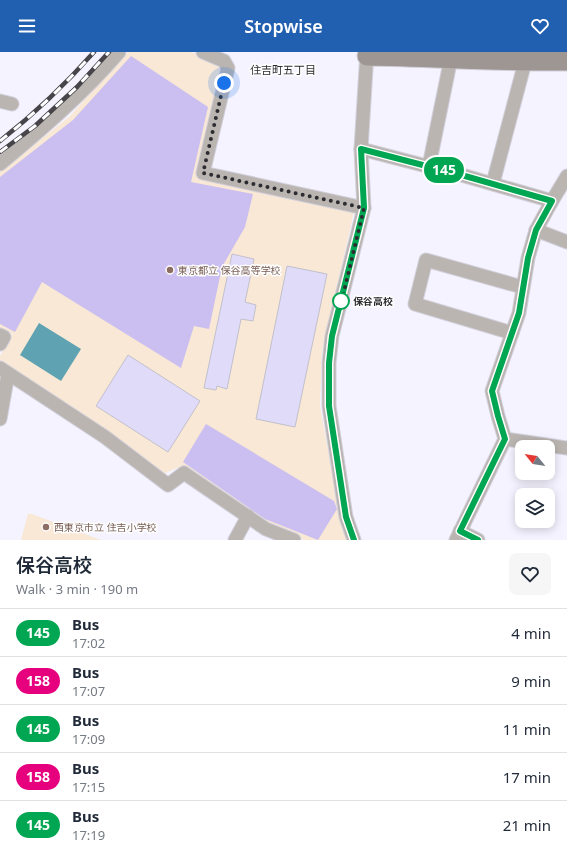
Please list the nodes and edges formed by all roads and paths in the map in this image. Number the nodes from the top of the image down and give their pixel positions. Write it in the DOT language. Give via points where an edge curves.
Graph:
graph roads {
  1 [pos="119,52"];
  2 [pos="202,52"];
  3 [pos="367,54"];
  4 [pos="432,54"];
  5 [pos="525,57"];
  6 [pos="451,58"];
  7 [pos="567,61"];
  8 [pos="361,149"];
  9 [pos="0,164"];
  10 [pos="429,166"];
  11 [pos="567,176"];
  12 [pos="493,183"];
  13 [pos="552,201"];
  14 [pos="364,208"];
  15 [pos="536,230"];
  16 [pos="567,242"];
  17 [pos="522,287"];
  18 [pos="512,333"];
  19 [pos="0,335"];
  20 [pos="0,344"];
  21 [pos="4,371"];
  22 [pos="0,419"];
  23 [pos="505,439"];
  24 [pos="567,448"];
  25 [pos="248,516"];
  26 [pos="458,536"];
  27 [pos="234,540"];
  28 [pos="294,540"];
  29 [pos="354,540"];
  30 [pos="478,540"];
  1 -- 9 [label="street" via="67,107"];
  2 -- 14 [label="street" via="224,61 228,68 203,173"];
  3 -- 4 [label="street"];
  3 -- 8 [label="street"];
  4 -- 6 [label="street"];
  5 -- 6 [label="street"];
  5 -- 7 [label="street"];
  5 -- 12 [label="street"];
  6 -- 10 [label="street"];
  8 -- 10 [label="street"];
  8 -- 14 [label="street"];
  10 -- 12 [label="street"];
  11 -- 13 [label="street"];
  12 -- 13 [label="street"];
  13 -- 15 [label="street"];
  14 -- 29 [label="street" via="332,336 329,363 329,406 346,517"];
  15 -- 16 [label="street"];
  15 -- 17 [label="street"];
  17 -- 18 [label="street" via="519,313"];
  17 -- 18 [label="street" via="426,260 415,304"];
  18 -- 23 [label="street" via="492,391"];
  19 -- 20 [label="street" via="4,337"];
  21 -- 22 [label="street"];
  21 -- 25 [label="street" via="106,437 168,485 184,473"];
  23 -- 24 [label="street"];
  23 -- 26 [label="street"];
  25 -- 27 [label="street"];
  25 -- 28 [label="street" via="266,529"];
  26 -- 30 [label="street"];
}
